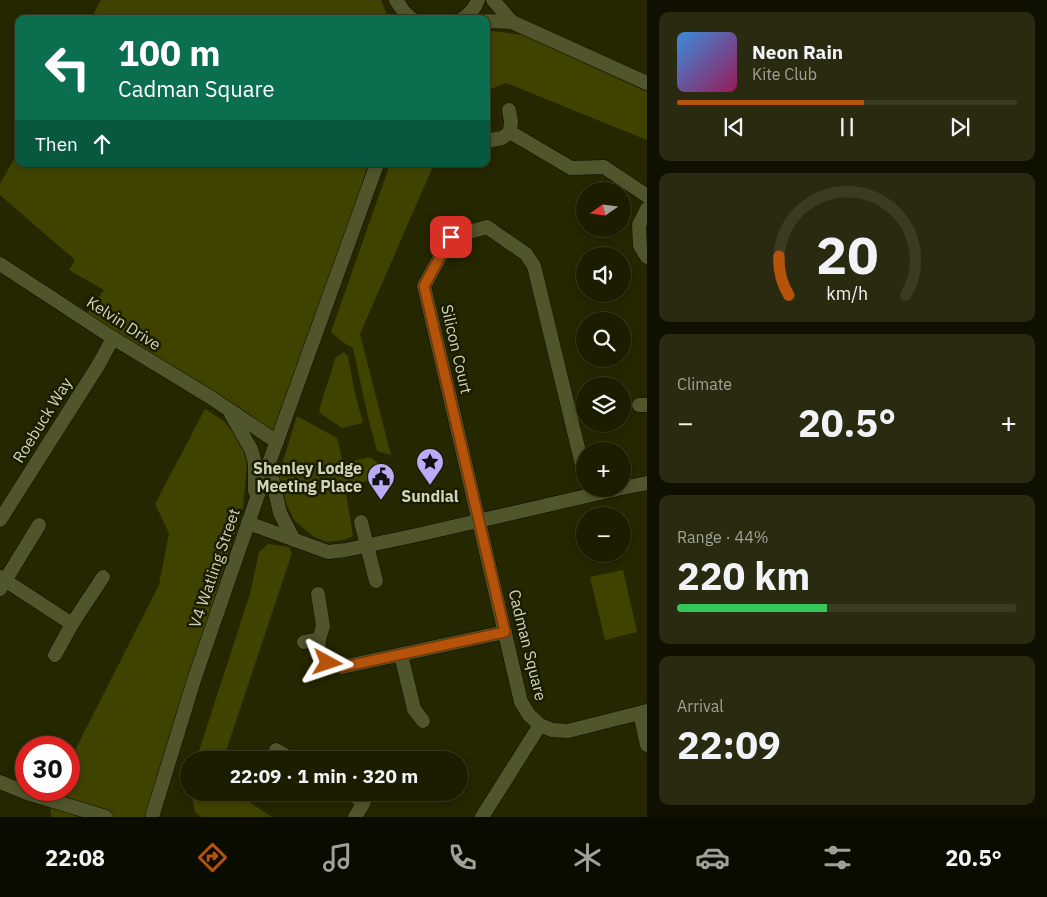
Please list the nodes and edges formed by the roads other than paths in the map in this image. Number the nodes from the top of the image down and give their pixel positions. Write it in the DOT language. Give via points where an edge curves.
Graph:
graph roads {
  1 [pos="478,0"];
  2 [pos="494,0"];
  3 [pos="397,2"];
  4 [pos="400,15"];
  5 [pos="407,15"];
  6 [pos="468,15"];
  7 [pos="490,21"];
  8 [pos="512,22"];
  9 [pos="647,83"];
  10 [pos="509,110"];
  11 [pos="510,132"];
  12 [pos="490,140"];
  13 [pos="376,167"];
  14 [pos="647,196"];
  15 [pos="647,209"];
  16 [pos="647,257"];
  17 [pos="0,264"];
  18 [pos="113,338"];
  19 [pos="229,410"];
  20 [pos="277,442"];
  21 [pos="577,442"];
  22 [pos="269,464"];
  23 [pos="647,483"];
  24 [pos="631,486"];
  25 [pos="576,495"];
  26 [pos="256,502"];
  27 [pos="0,520"];
  28 [pos="479,520"];
  29 [pos="361,522"];
  30 [pos="248,523"];
  31 [pos="39,525"];
  32 [pos="294,540"];
  33 [pos="367,546"];
  34 [pos="103,577"];
  35 [pos="377,580"];
  36 [pos="2,582"];
  37 [pos="318,594"];
  38 [pos="72,624"];
  39 [pos="505,632"];
  40 [pos="319,639"];
  41 [pos="304,642"];
  42 [pos="55,654"];
  43 [pos="401,655"];
  44 [pos="644,712"];
  45 [pos="423,721"];
  46 [pos="540,725"];
  47 [pos="647,745"];
  48 [pos="0,782"];
  49 [pos="363,801"];
  50 [pos="104,817"];
  51 [pos="152,817"];
  52 [pos="355,817"];
  53 [pos="482,817"];
  1 -- 6 [label="street"];
  2 -- 8 [label="street"];
  3 -- 4 [label="street"];
  3 -- 5 [label="street"];
  7 -- 8 [label="street"];
  8 -- 9 [label="street"];
  10 -- 11 [label="street"];
  11 -- 12 [label="street"];
  11 -- 14 [label="street" via="571,168 604,167"];
  13 -- 20 [label="street, V4 Watling Street"];
  15 -- 16 [label="street" via="639,225 640,246"];
  17 -- 18 [label="street, Kelvin Drive"];
  18 -- 19 [label="street, Kelvin Drive"];
  18 -- 27 [label="street, Roebuck Way"];
  19 -- 20 [label="street, Kelvin Drive"];
  19 -- 26 [label="street, Kelvin Drive" via="251,449 255,463"];
  20 -- 22 [label="street, V4 Watling Street"];
  21 -- 28 [label="street, Silicon Court" via="534,266 526,254 487,227 451,237 424,286"];
  22 -- 26 [label="street, V4 Watling Street"];
  22 -- 32 [label="street" via="280,513"];
  23 -- 24 [label="street"];
  25 -- 28 [label="street"];
  26 -- 30 [label="street, V4 Watling Street"];
  28 -- 33 [label="street"];
  28 -- 39 [label="street, Cadman Square"];
  29 -- 33 [label="street"];
  30 -- 32 [label="street"];
  30 -- 51 [label="street, V4 Watling Street" via="195,676"];
  31 -- 36 [label="street"];
  32 -- 33 [label="street" via="328,552"];
  33 -- 35 [label="street"];
  34 -- 38 [label="street"];
  36 -- 38 [label="street"];
  37 -- 40 [label="street" via="323,626"];
  38 -- 42 [label="street"];
  39 -- 43 [label="street"];
  39 -- 46 [label="street, Cadman Square" via="522,702"];
  40 -- 41 [label="street"];
  40 -- 43 [label="street" via="318,652 328,663 342,667"];
  43 -- 45 [label="street" via="414,709"];
  44 -- 46 [label="street, Cadman Square" via="568,730 552,730"];
  44 -- 47 [label="street"];
  46 -- 53 [label="street"];
  48 -- 50 [label="street"];
  49 -- 52 [label="street" via="369,805"];
}
